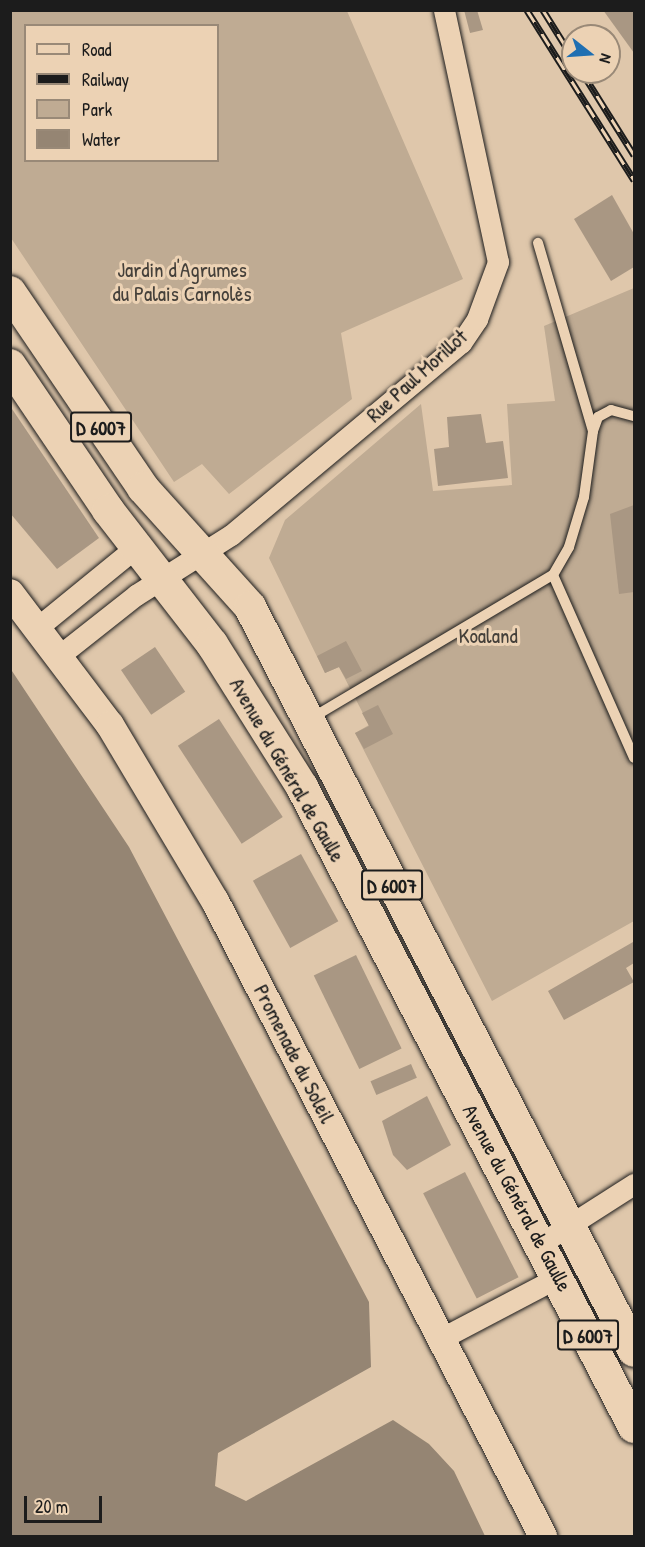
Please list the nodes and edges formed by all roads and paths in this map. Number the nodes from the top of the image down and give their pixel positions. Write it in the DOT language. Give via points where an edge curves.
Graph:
graph roads {
  1 [pos="444,10"];
  2 [pos="538,243"];
  3 [pos="10,292"];
  4 [pos="10,365"];
  5 [pos="634,416"];
  6 [pos="593,431"];
  7 [pos="135,548"];
  8 [pos="203,553"];
  9 [pos="553,574"];
  10 [pos="159,580"];
  11 [pos="10,593"];
  12 [pos="38,627"];
  13 [pos="60,655"];
  14 [pos="309,719"];
  15 [pos="634,758"];
  16 [pos="634,1184"];
  17 [pos="570,1225"];
  18 [pos="540,1244"];
  19 [pos="558,1277"];
  20 [pos="441,1338"];
  21 [pos="634,1351"];
  22 [pos="634,1427"];
  23 [pos="543,1536"];
  1 -- 8 [label="street, Rue Paul Morillot" via="491,217 498,262 490,293 460,343"];
  2 -- 6 [label="lane"];
  3 -- 8 [label="main road, D 6007" via="143,488"];
  4 -- 7 [label="main road, Avenue du Général de Gaulle / D 6007"];
  5 -- 6 [label="lane" via="611,410 598,417"];
  6 -- 9 [label="lane" via="584,496 569,547"];
  7 -- 10 [label="main road, Avenue du Général de Gaulle / D 6007"];
  7 -- 12 [label="street"];
  8 -- 10 [label="street, Rue Paul Morillot"];
  8 -- 14 [label="main road, Avenue du Général de Gaulle / D 6007" via="250,607"];
  9 -- 14 [label="lane"];
  9 -- 15 [label="lane"];
  10 -- 13 [label="street, Rue Paul Morillot"];
  10 -- 18 [label="main road, Avenue du Général de Gaulle / D 6007" via="212,644 302,787"];
  11 -- 12 [label="street, Promenade du Soleil"];
  12 -- 13 [label="street, Promenade du Soleil"];
  13 -- 20 [label="street, Promenade du Soleil" via="110,725 215,901"];
  14 -- 17 [label="main road, Avenue du Général de Gaulle / D 6007"];
  16 -- 17 [label="street"];
  17 -- 18 [label="street"];
  17 -- 21 [label="main road, Avenue du Général de Gaulle / D 6007"];
  18 -- 19 [label="main road, Avenue du Général de Gaulle / D 6007"];
  19 -- 20 [label="street"];
  19 -- 22 [label="main road, Avenue du Général de Gaulle / D 6007"];
  20 -- 23 [label="street, Promenade du Soleil"];
}
